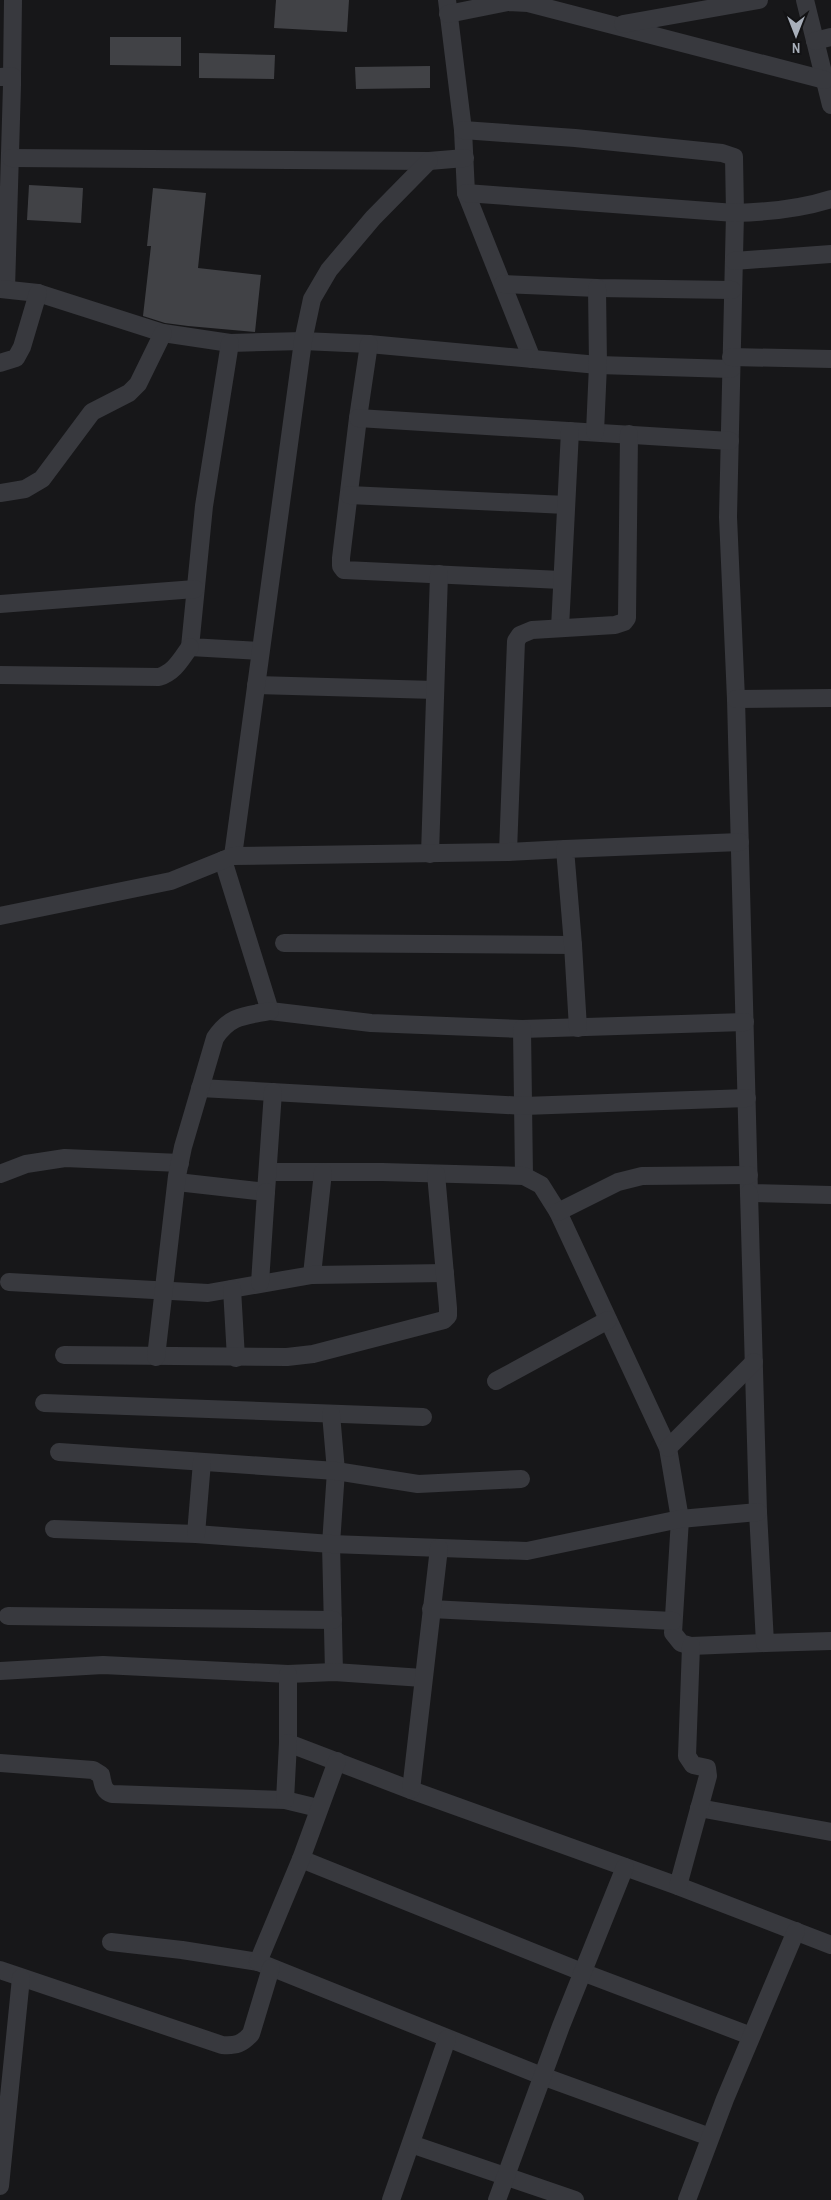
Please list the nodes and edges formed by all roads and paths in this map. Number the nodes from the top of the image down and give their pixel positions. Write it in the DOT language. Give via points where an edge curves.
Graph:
graph roads {
  1 [pos="14,0"];
  2 [pos="759,0"];
  3 [pos="805,0"];
  4 [pos="447,7"];
  5 [pos="618,25"];
  6 [pos="823,39"];
  7 [pos="6,76"];
  8 [pos="825,80"];
  9 [pos="831,105"];
  10 [pos="463,130"];
  11 [pos="10,158"];
  12 [pos="465,158"];
  13 [pos="429,161"];
  14 [pos="466,193"];
  15 [pos="831,199"];
  16 [pos="735,213"];
  17 [pos="831,254"];
  18 [pos="734,261"];
  19 [pos="503,284"];
  20 [pos="597,288"];
  21 [pos="3,289"];
  22 [pos="732,290"];
  23 [pos="38,293"];
  24 [pos="163,334"];
  25 [pos="303,341"];
  26 [pos="230,343"];
  27 [pos="369,344"];
  28 [pos="532,359"];
  29 [pos="831,359"];
  30 [pos="0,363"];
  31 [pos="731,363"];
  32 [pos="598,365"];
  33 [pos="358,418"];
  34 [pos="570,431"];
  35 [pos="595,432"];
  36 [pos="629,434"];
  37 [pos="730,441"];
  38 [pos="0,493"];
  39 [pos="349,495"];
  40 [pos="566,505"];
  41 [pos="439,574"];
  42 [pos="562,580"];
  43 [pos="196,589"];
  44 [pos="0,604"];
  45 [pos="560,628"];
  46 [pos="190,647"];
  47 [pos="260,651"];
  48 [pos="0,675"];
  49 [pos="256,685"];
  50 [pos="435,690"];
  51 [pos="831,698"];
  52 [pos="736,699"];
  53 [pos="740,842"];
  54 [pos="564,849"];
  55 [pos="508,852"];
  56 [pos="430,854"];
  57 [pos="228,858"];
  58 [pos="0,916"];
  59 [pos="284,943"];
  60 [pos="573,945"];
  61 [pos="270,1011"];
  62 [pos="745,1022"];
  63 [pos="578,1028"];
  64 [pos="522,1029"];
  65 [pos="200,1088"];
  66 [pos="273,1092"];
  67 [pos="747,1098"];
  68 [pos="524,1106"];
  69 [pos="180,1163"];
  70 [pos="269,1172"];
  71 [pos="323,1172"];
  72 [pos="0,1174"];
  73 [pos="436,1174"];
  74 [pos="749,1175"];
  75 [pos="524,1176"];
  76 [pos="177,1182"];
  77 [pos="266,1192"];
  78 [pos="750,1193"];
  79 [pos="831,1195"];
  80 [pos="558,1212"];
  81 [pos="445,1273"];
  82 [pos="312,1275"];
  83 [pos="8,1282"];
  84 [pos="260,1283"];
  85 [pos="164,1289"];
  86 [pos="232,1289"];
  87 [pos="608,1320"];
  88 [pos="64,1355"];
  89 [pos="156,1357"];
  90 [pos="236,1358"];
  91 [pos="754,1362"];
  92 [pos="496,1381"];
  93 [pos="44,1403"];
  94 [pos="331,1414"];
  95 [pos="423,1417"];
  96 [pos="668,1448"];
  97 [pos="59,1452"];
  98 [pos="202,1462"];
  99 [pos="336,1472"];
  100 [pos="521,1479"];
  101 [pos="758,1512"];
  102 [pos="680,1518"];
  103 [pos="54,1529"];
  104 [pos="196,1534"];
  105 [pos="331,1544"];
  106 [pos="439,1548"];
  107 [pos="431,1609"];
  108 [pos="8,1616"];
  109 [pos="333,1620"];
  110 [pos="673,1621"];
  111 [pos="831,1641"];
  112 [pos="765,1643"];
  113 [pos="691,1646"];
  114 [pos="0,1670"];
  115 [pos="334,1672"];
  116 [pos="288,1674"];
  117 [pos="422,1678"];
  118 [pos="288,1743"];
  119 [pos="337,1761"];
  120 [pos="0,1764"];
  121 [pos="411,1790"];
  122 [pos="285,1800"];
  123 [pos="318,1808"];
  124 [pos="699,1808"];
  125 [pos="831,1832"];
  126 [pos="301,1859"];
  127 [pos="625,1867"];
  128 [pos="678,1886"];
  129 [pos="796,1931"];
  130 [pos="111,1942"];
  131 [pos="831,1945"];
  132 [pos="264,1965"];
  133 [pos="0,1970"];
  134 [pos="582,1972"];
  135 [pos="21,1978"];
  136 [pos="752,2036"];
  137 [pos="447,2039"];
  138 [pos="542,2076"];
  139 [pos="3,2113"];
  140 [pos="710,2137"];
  141 [pos="410,2144"];
  142 [pos="506,2175"];
  143 [pos="0,2186"];
  144 [pos="391,2200"];
  145 [pos="497,2200"];
  146 [pos="575,2200"];
  147 [pos="687,2200"];
  1 -- 7 [label="street"];
  2 -- 5 [label="street"];
  3 -- 6 [label="street"];
  4 -- 5 [label="street" via="518,2"];
  4 -- 10 [label="street"];
  5 -- 8 [label="street"];
  6 -- 8 [label="street"];
  7 -- 11 [label="street"];
  8 -- 9 [label="street"];
  10 -- 12 [label="street"];
  10 -- 16 [label="street" via="728,154 734,157 735,162"];
  11 -- 13 [label="street"];
  11 -- 21 [label="street"];
  12 -- 13 [label="street"];
  12 -- 14 [label="street"];
  13 -- 25 [label="street" via="373,218 329,270 312,298"];
  14 -- 16 [label="street"];
  14 -- 19 [label="street"];
  15 -- 16 [label="street" via="775,211"];
  16 -- 18 [label="street"];
  17 -- 18 [label="street"];
  18 -- 22 [label="street"];
  19 -- 20 [label="street"];
  19 -- 28 [label="street"];
  20 -- 22 [label="street"];
  20 -- 32 [label="street"];
  21 -- 23 [label="street"];
  22 -- 31 [label="street"];
  23 -- 24 [label="street"];
  23 -- 30 [label="street" via="22,347 16,358"];
  24 -- 26 [label="street"];
  24 -- 38 [label="street" via="138,384 129,393 92,412 42,479 25,489"];
  25 -- 26 [label="street"];
  25 -- 27 [label="street"];
  25 -- 47 [label="street"];
  26 -- 43 [label="street" via="204,506"];
  27 -- 28 [label="street"];
  27 -- 33 [label="street"];
  28 -- 32 [label="street"];
  29 -- 31 [label="street"];
  31 -- 32 [label="street"];
  31 -- 37 [label="street"];
  32 -- 35 [label="street"];
  33 -- 34 [label="street"];
  33 -- 39 [label="street"];
  34 -- 35 [label="street"];
  34 -- 40 [label="street"];
  35 -- 36 [label="street"];
  36 -- 37 [label="street"];
  36 -- 45 [label="street" via="627,618 615,625"];
  37 -- 52 [label="street" via="728,517"];
  39 -- 40 [label="street"];
  39 -- 41 [label="street" via="341,558 344,570"];
  40 -- 42 [label="street"];
  41 -- 42 [label="street"];
  41 -- 50 [label="street"];
  42 -- 45 [label="street"];
  43 -- 44 [label="street"];
  43 -- 46 [label="street"];
  45 -- 55 [label="street" via="525,632 516,641"];
  46 -- 47 [label="street"];
  46 -- 48 [label="street" via="174,670 159,676"];
  47 -- 49 [label="street"];
  49 -- 50 [label="street"];
  49 -- 57 [label="street"];
  50 -- 56 [label="street"];
  51 -- 52 [label="street"];
  52 -- 53 [label="street"];
  53 -- 54 [label="street"];
  53 -- 62 [label="street"];
  54 -- 55 [label="street"];
  54 -- 60 [label="street"];
  55 -- 56 [label="street"];
  56 -- 57 [label="street"];
  57 -- 58 [label="street" via="171,881"];
  57 -- 61 [label="street"];
  59 -- 60 [label="street"];
  60 -- 63 [label="street"];
  61 -- 64 [label="street" via="371,1023"];
  61 -- 65 [label="street" via="234,1018 223,1026 215,1038"];
  62 -- 63 [label="street"];
  62 -- 67 [label="street"];
  63 -- 64 [label="street"];
  64 -- 68 [label="street"];
  65 -- 66 [label="street"];
  65 -- 69 [label="street"];
  66 -- 68 [label="street"];
  66 -- 70 [label="street"];
  67 -- 68 [label="street"];
  67 -- 74 [label="street"];
  68 -- 75 [label="street"];
  69 -- 72 [label="street" via="65,1158 26,1164"];
  69 -- 76 [label="street"];
  70 -- 71 [label="street"];
  70 -- 77 [label="street"];
  71 -- 73 [label="street"];
  71 -- 82 [label="street"];
  73 -- 75 [label="street"];
  73 -- 81 [label="street"];
  74 -- 78 [label="street"];
  74 -- 80 [label="street" via="642,1176 618,1182"];
  75 -- 80 [label="street" via="541,1185"];
  76 -- 77 [label="street"];
  76 -- 85 [label="street"];
  77 -- 84 [label="street"];
  78 -- 79 [label="street"];
  78 -- 91 [label="street"];
  80 -- 87 [label="street"];
  81 -- 82 [label="street"];
  81 -- 90 [label="street" via="448,1316 437,1324 313,1354 287,1358"];
  82 -- 84 [label="street"];
  83 -- 85 [label="street"];
  84 -- 86 [label="street"];
  85 -- 86 [label="street" via="208,1293"];
  85 -- 89 [label="street"];
  86 -- 90 [label="street"];
  87 -- 92 [label="street"];
  87 -- 96 [label="street"];
  88 -- 89 [label="street"];
  89 -- 90 [label="street"];
  91 -- 96 [label="street"];
  91 -- 101 [label="street"];
  93 -- 94 [label="street"];
  94 -- 95 [label="street"];
  94 -- 99 [label="street"];
  96 -- 102 [label="street"];
  97 -- 98 [label="street"];
  98 -- 99 [label="street"];
  98 -- 104 [label="street"];
  99 -- 100 [label="street" via="418,1484"];
  99 -- 105 [label="street"];
  101 -- 102 [label="street"];
  101 -- 112 [label="street"];
  102 -- 106 [label="street" via="527,1551"];
  102 -- 110 [label="street"];
  103 -- 104 [label="street"];
  104 -- 105 [label="street"];
  105 -- 106 [label="street"];
  105 -- 109 [label="street"];
  106 -- 107 [label="street"];
  107 -- 110 [label="street"];
  107 -- 117 [label="street"];
  108 -- 109 [label="street"];
  109 -- 115 [label="street"];
  110 -- 113 [label="street" via="677,1640"];
  111 -- 112 [label="street"];
  112 -- 113 [label="street"];
  113 -- 124 [label="street" via="687,1756 693,1765 704,1767 708,1772"];
  114 -- 116 [label="street" via="103,1665"];
  115 -- 116 [label="street"];
  115 -- 117 [label="street"];
  116 -- 118 [label="street"];
  117 -- 121 [label="street"];
  118 -- 119 [label="street"];
  118 -- 122 [label="street"];
  119 -- 121 [label="street"];
  119 -- 123 [label="street"];
  120 -- 122 [label="street" via="93,1770 101,1775 103,1788 112,1794"];
  121 -- 127 [label="street"];
  122 -- 123 [label="street"];
  123 -- 126 [label="street"];
  124 -- 125 [label="street"];
  124 -- 128 [label="street"];
  126 -- 132 [label="street"];
  126 -- 134 [label="street"];
  127 -- 128 [label="street"];
  127 -- 134 [label="street"];
  128 -- 129 [label="street"];
  129 -- 131 [label="street"];
  129 -- 136 [label="street"];
  130 -- 132 [label="street" via="182,1950"];
  132 -- 135 [label="street" via="251,2034 234,2046 222,2045"];
  132 -- 137 [label="street"];
  133 -- 135 [label="street"];
  134 -- 136 [label="street"];
  134 -- 138 [label="street"];
  135 -- 139 [label="street"];
  136 -- 140 [label="street"];
  137 -- 138 [label="street"];
  137 -- 141 [label="street"];
  138 -- 140 [label="street"];
  138 -- 142 [label="street"];
  139 -- 143 [label="street"];
  140 -- 147 [label="street"];
  141 -- 142 [label="street"];
  141 -- 144 [label="street"];
  142 -- 145 [label="street"];
  142 -- 146 [label="street"];
}
